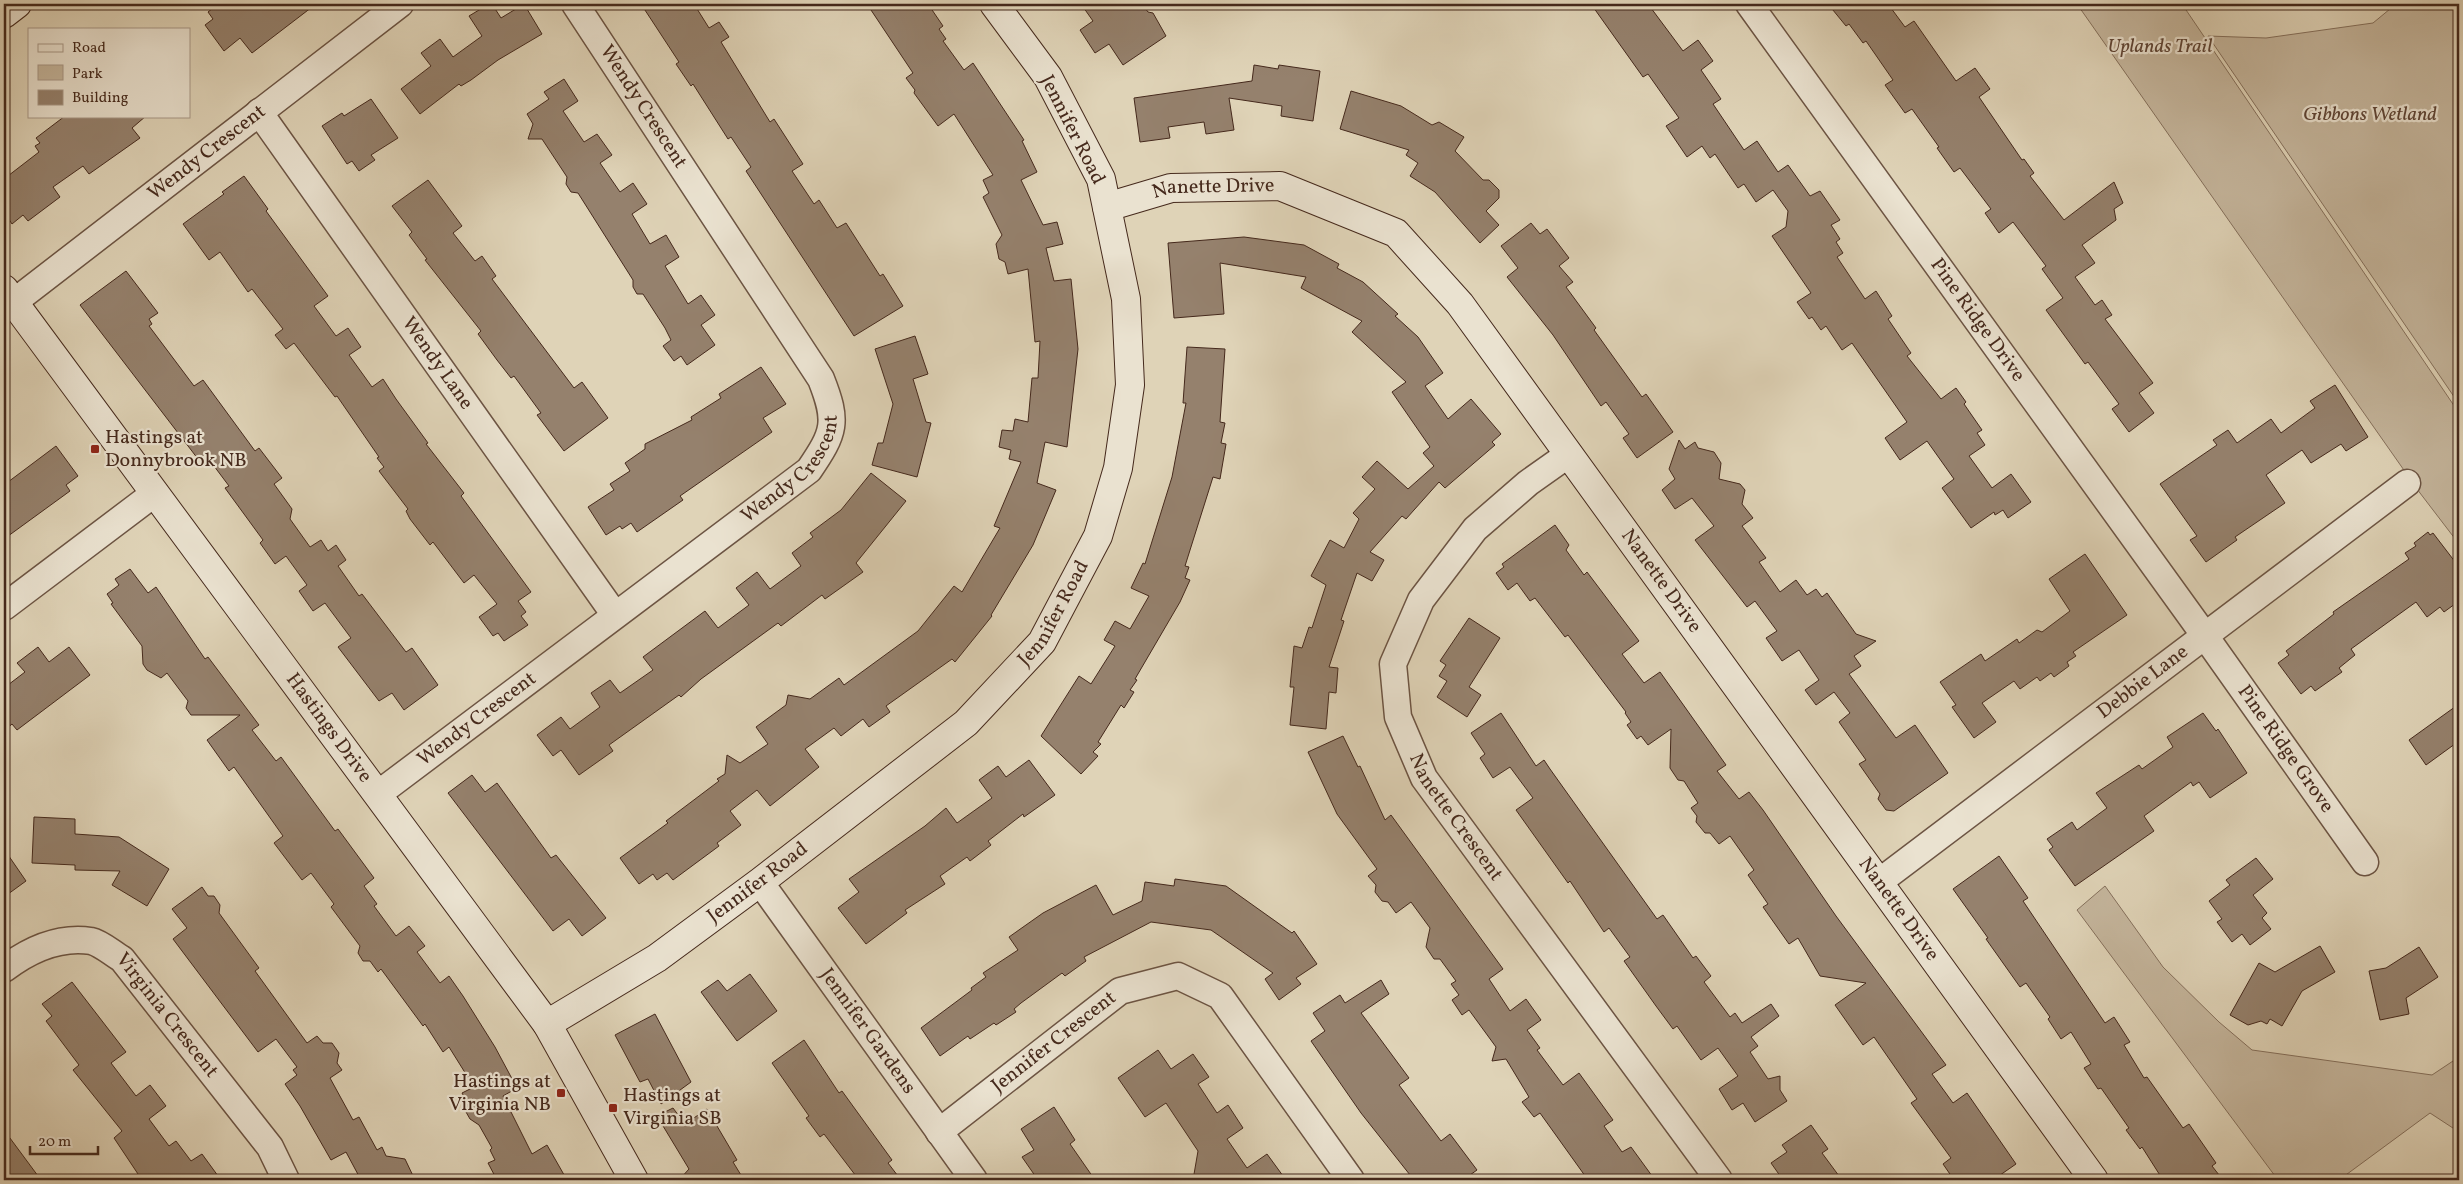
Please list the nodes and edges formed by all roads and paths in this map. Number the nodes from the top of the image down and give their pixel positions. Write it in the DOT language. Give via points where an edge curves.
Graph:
graph roads {
  1 [pos="17,4"];
  2 [pos="400,4"];
  3 [pos="575,4"];
  4 [pos="994,4"];
  5 [pos="1749,4"];
  6 [pos="4,14"];
  7 [pos="259,112"];
  8 [pos="1107,208"];
  9 [pos="9,295"];
  10 [pos="1569,454"];
  11 [pos="2407,483"];
  12 [pos="155,493"];
  13 [pos="4,607"];
  14 [pos="615,615"];
  15 [pos="2205,636"];
  16 [pos="378,794"];
  17 [pos="2365,862"];
  18 [pos="760,882"];
  19 [pos="1879,882"];
  20 [pos="4,969"];
  21 [pos="546,1024"];
  22 [pos="939,1132"];
  23 [pos="2085,1177"];
  24 [pos="286,1180"];
  25 [pos="634,1180"];
  26 [pos="974,1180"];
  27 [pos="1351,1180"];
  28 [pos="1719,1180"];
  1 -- 6 [label="street"];
  2 -- 7 [label="street, Wendy Crescent"];
  3 -- 14 [label="street, Wendy Crescent" via="821,379 833,416 826,444 809,470"];
  4 -- 8 [label="street, Jennifer Road" via="1048,78 1101,179"];
  5 -- 15 [label="street, Pine Ridge Drive"];
  7 -- 9 [label="street, Wendy Crescent"];
  7 -- 14 [label="street, Wendy Lane"];
  8 -- 10 [label="street, Nanette Drive" via="1171,188 1280,186 1396,233 1460,304"];
  8 -- 18 [label="street, Jennifer Road" via="1126,298 1130,385 1118,468 1098,536 1042,642 966,723"];
  9 -- 12 [label="street, Hastings Drive"];
  10 -- 19 [label="street, Nanette Drive"];
  10 -- 28 [label="street, Nanette Crescent" via="1528,483 1475,529 1421,600 1393,664 1398,716 1424,778"];
  11 -- 15 [label="street, Debbie Lane"];
  12 -- 13 [label="street"];
  12 -- 16 [label="street, Hastings Drive"];
  14 -- 16 [label="street, Wendy Crescent"];
  15 -- 17 [label="street, Pine Ridge Grove"];
  15 -- 19 [label="street, Debbie Lane"];
  16 -- 21 [label="street, Hastings Drive"];
  18 -- 21 [label="street, Jennifer Road" via="658,958"];
  18 -- 22 [label="street, Jennifer Gardens"];
  19 -- 23 [label="street, Nanette Drive"];
  20 -- 24 [label="street, Virginia Crescent" via="20,957 51,943 92,941 122,959 270,1147"];
  21 -- 25 [label="street, Hastings Drive"];
  22 -- 26 [label="street, Jennifer Gardens"];
  22 -- 27 [label="street, Jennifer Crescent" via="1120,991 1178,976 1220,996"];
}
